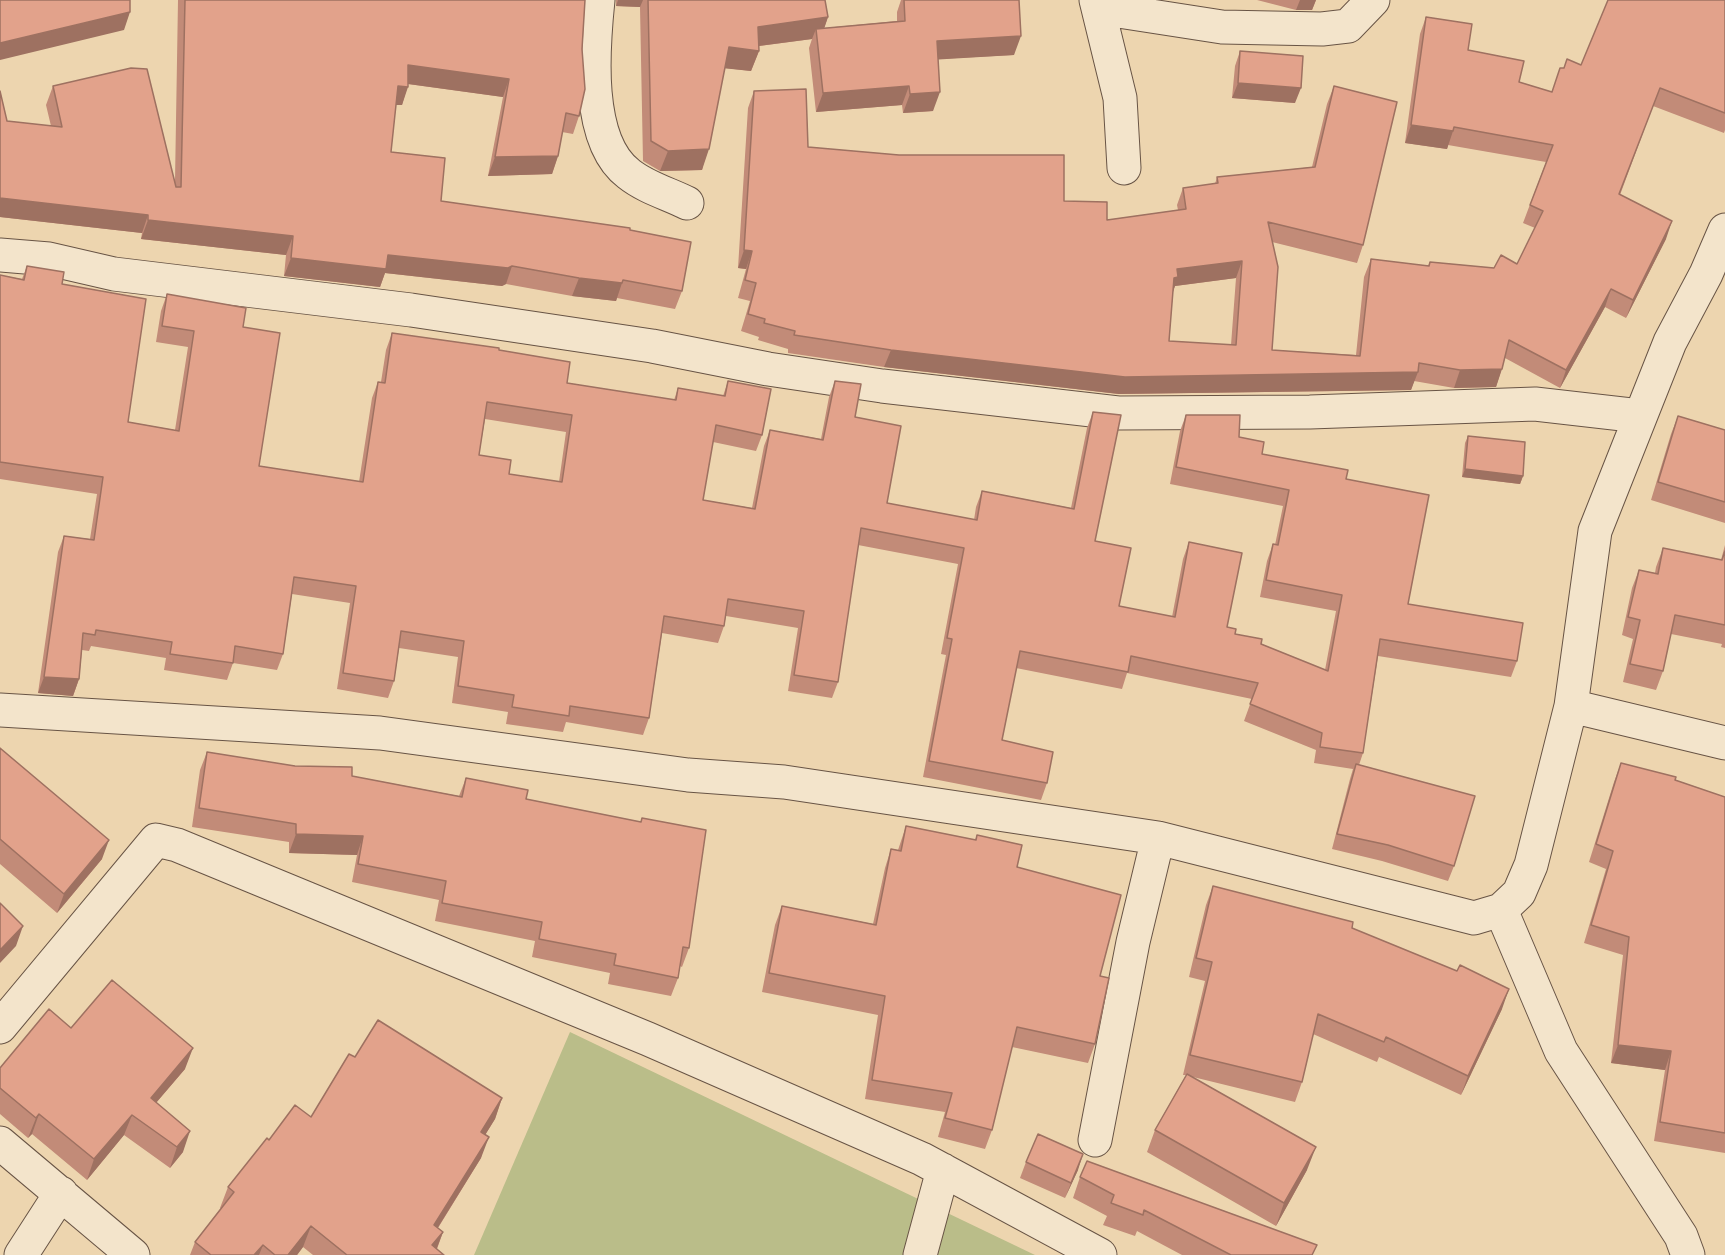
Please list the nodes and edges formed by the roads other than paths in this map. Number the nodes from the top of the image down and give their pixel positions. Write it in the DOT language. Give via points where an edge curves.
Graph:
graph roads {
  1 [pos="598,0"];
  2 [pos="1373,0"];
  3 [pos="1097,4"];
  4 [pos="1124,168"];
  5 [pos="687,203"];
  6 [pos="1725,230"];
  7 [pos="0,255"];
  8 [pos="1716,278"];
  9 [pos="1640,416"];
  10 [pos="1570,706"];
  11 [pos="0,710"];
  12 [pos="1725,743"];
  13 [pos="1158,838"];
  14 [pos="1501,910"];
  15 [pos="0,1027"];
  16 [pos="1095,1140"];
  17 [pos="0,1143"];
  18 [pos="943,1170"];
  19 [pos="61,1193"];
  20 [pos="21,1255"];
  21 [pos="133,1255"];
  22 [pos="920,1255"];
  23 [pos="1100,1255"];
  24 [pos="1688,1255"];
  1 -- 5 [label="street" via="592,54 595,108 612,154 629,174"];
  2 -- 3 [label="street" via="1348,26 1322,29 1222,27"];
  3 -- 4 [label="street" via="1120,98"];
  6 -- 8 [label="street"];
  7 -- 9 [label="street" via="49,259 114,274 411,310 882,386 1118,413 1310,412 1535,404"];
  8 -- 9 [label="street" via="1670,342"];
  9 -- 10 [label="street" via="1595,531"];
  10 -- 12 [label="street"];
  10 -- 14 [label="street" via="1531,865 1519,893"];
  11 -- 13 [label="street" via="381,733 688,775 784,782"];
  13 -- 14 [label="street" via="1474,918"];
  13 -- 16 [label="street" via="1133,942"];
  14 -- 24 [label="street" via="1561,1051 1681,1236"];
  15 -- 18 [label="street" via="156,840 177,845 648,1039"];
  17 -- 19 [label="street"];
  18 -- 22 [label="street"];
  18 -- 23 [label="street"];
  19 -- 20 [label="street"];
  19 -- 21 [label="street"];
}
